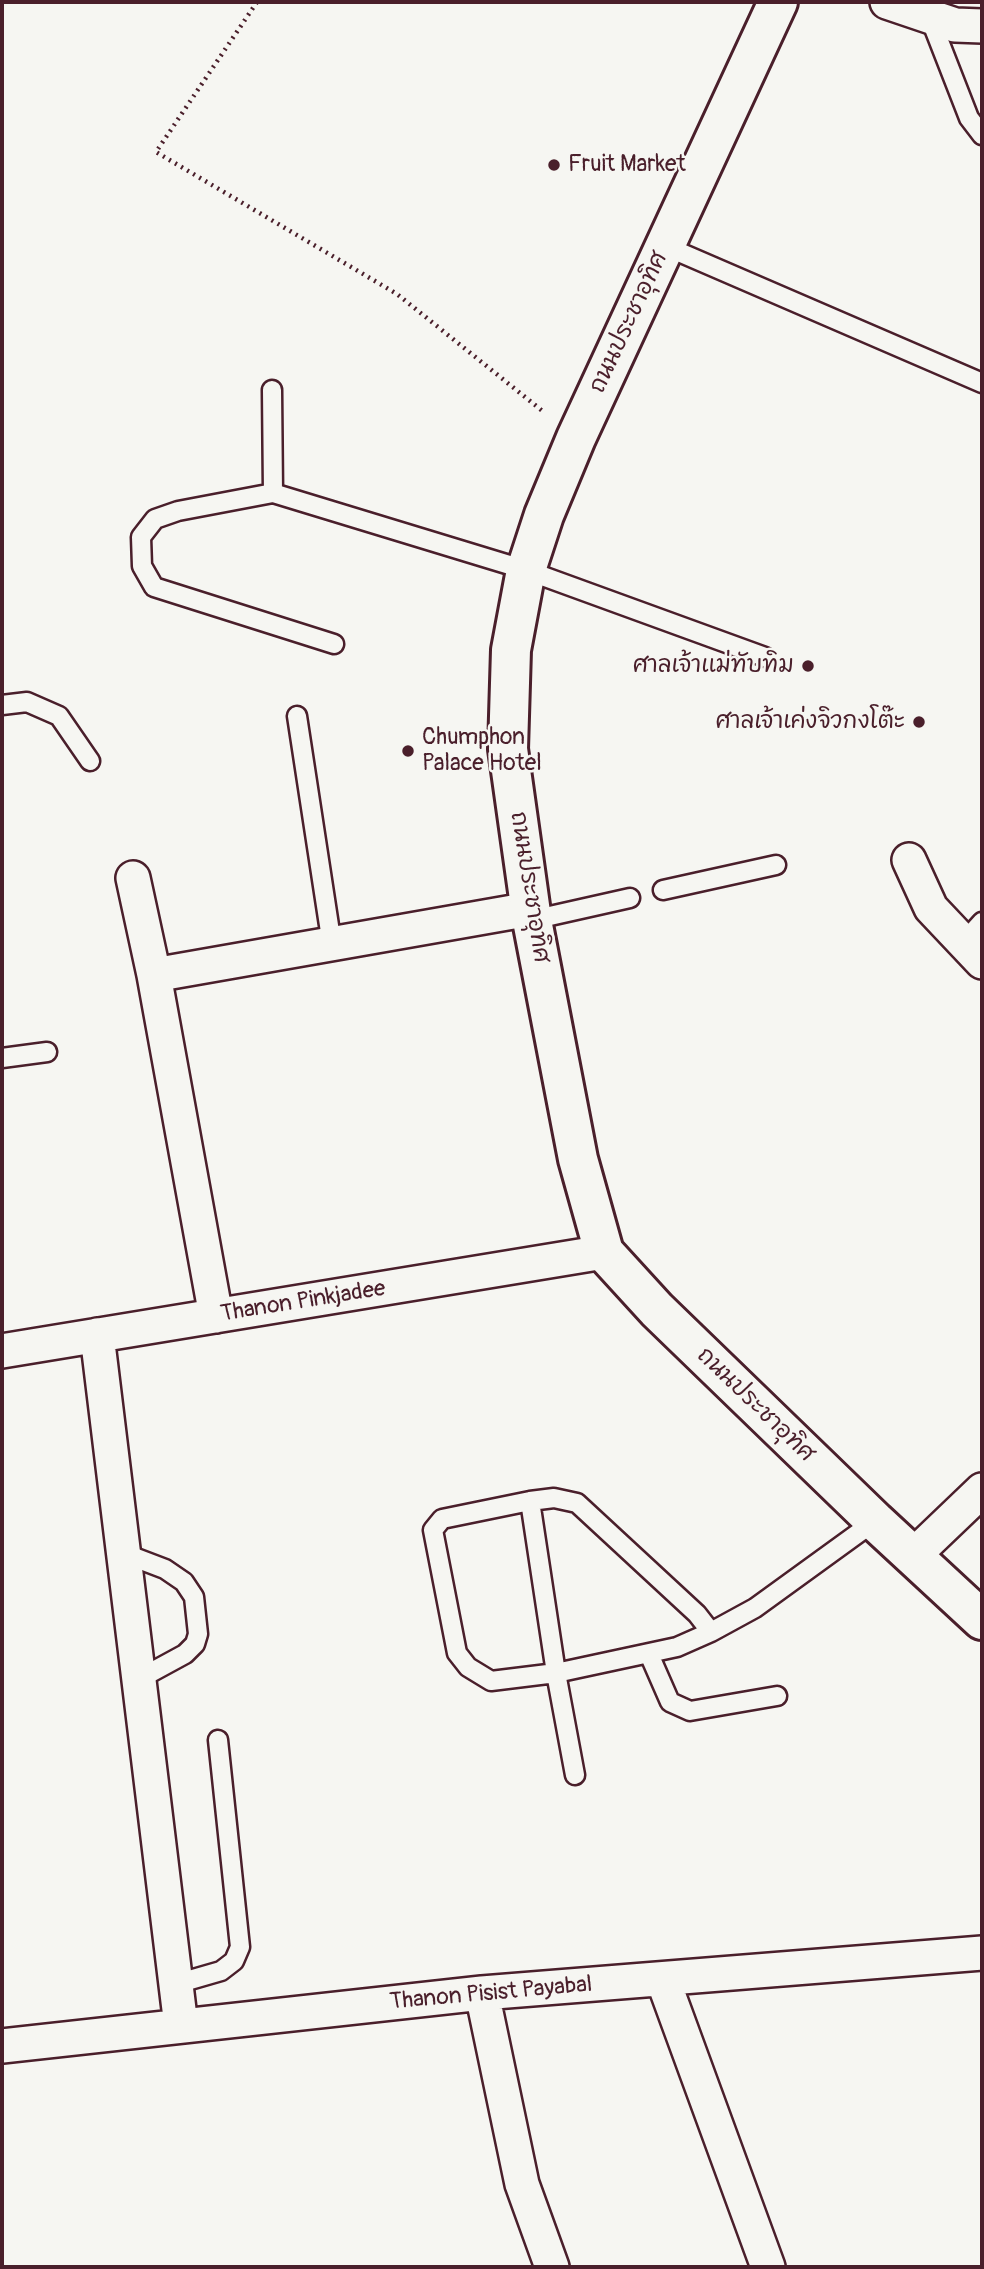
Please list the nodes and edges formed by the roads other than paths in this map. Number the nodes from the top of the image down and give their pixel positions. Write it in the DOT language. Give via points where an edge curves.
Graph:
graph roads {
  1 [pos="778,2"];
  2 [pos="887,2"];
  3 [pos="930,18"];
  4 [pos="982,26"];
  5 [pos="982,135"];
  6 [pos="665,246"];
  7 [pos="982,383"];
  8 [pos="272,390"];
  9 [pos="272,493"];
  10 [pos="526,570"];
  11 [pos="334,644"];
  12 [pos="765,657"];
  13 [pos="2,705"];
  14 [pos="297,716"];
  15 [pos="90,761"];
  16 [pos="909,860"];
  17 [pos="776,865"];
  18 [pos="134,878"];
  19 [pos="663,890"];
  20 [pos="630,898"];
  21 [pos="531,914"];
  22 [pos="976,942"];
  23 [pos="331,945"];
  24 [pos="154,975"];
  25 [pos="47,1052"];
  26 [pos="2,1058"];
  27 [pos="604,1252"];
  28 [pos="216,1316"];
  29 [pos="97,1335"];
  30 [pos="2,1351"];
  31 [pos="982,1490"];
  32 [pos="530,1501"];
  33 [pos="875,1521"];
  34 [pos="123,1553"];
  35 [pos="912,1557"];
  36 [pos="982,1620"];
  37 [pos="711,1632"];
  38 [pos="649,1654"];
  39 [pos="556,1673"];
  40 [pos="139,1679"];
  41 [pos="777,1696"];
  42 [pos="218,1740"];
  43 [pos="575,1775"];
  44 [pos="982,1953"];
  45 [pos="663,1980"];
  46 [pos="176,1984"];
  47 [pos="482,1993"];
  48 [pos="181,2026"];
  49 [pos="2,2046"];
  50 [pos="552,2267"];
  51 [pos="768,2267"];
  1 -- 6 [label="street, ถนนประชาอุทิศ"];
  2 -- 3 [label="street"];
  3 -- 4 [label="street"];
  3 -- 5 [label="lane" via="969,118"];
  6 -- 7 [label="lane"];
  6 -- 10 [label="street, ถนนประชาอุทิศ" via="576,438"];
  8 -- 9 [label="lane"];
  9 -- 10 [label="lane"];
  9 -- 11 [label="lane" via="178,510 156,519 141,537 142,566 154,587"];
  10 -- 12 [label="lane"];
  10 -- 21 [label="street, ถนนประชาอุทิศ" via="511,650 508,749"];
  13 -- 15 [label="lane" via="27,702 59,716"];
  14 -- 23 [label="lane"];
  16 -- 22 [label="street" via="932,908"];
  17 -- 19 [label="lane"];
  18 -- 24 [label="street"];
  20 -- 21 [label="lane"];
  21 -- 23 [label="street"];
  21 -- 27 [label="street, ถนนประชาอุทิศ" via="578,1159"];
  23 -- 24 [label="street"];
  24 -- 28 [label="street"];
  25 -- 26 [label="lane"];
  27 -- 28 [label="street, Thanon Pinkjadee"];
  27 -- 33 [label="street, ถนนประชาอุทิศ" via="657,1310"];
  28 -- 29 [label="street, Thanon Pinkjadee"];
  29 -- 30 [label="street, Thanon Pinkjadee"];
  29 -- 34 [label="street"];
  31 -- 35 [label="street"];
  32 -- 37 [label="lane" via="554,1498 577,1503"];
  32 -- 39 [label="lane"];
  32 -- 39 [label="lane" via="442,1519 433,1530 457,1653 468,1667 491,1681"];
  33 -- 35 [label="street, ถนนประชาอุทิศ"];
  33 -- 37 [label="lane" via="755,1608"];
  34 -- 40 [label="street"];
  34 -- 40 [label="lane" via="165,1569 184,1582 194,1597 195,1644"];
  35 -- 36 [label="street, ถนนประชาอุทิศ"];
  37 -- 38 [label="lane"];
  38 -- 39 [label="lane"];
  38 -- 41 [label="lane" via="670,1702 690,1711"];
  39 -- 43 [label="lane"];
  40 -- 46 [label="street"];
  42 -- 46 [label="lane" via="240,1947 234,1961 221,1971"];
  44 -- 45 [label="street, Thanon Pisist Payabal"];
  45 -- 47 [label="street, Thanon Pisist Payabal"];
  45 -- 51 [label="street"];
  46 -- 48 [label="street"];
  47 -- 48 [label="street, Thanon Pisist Payabal"];
  47 -- 50 [label="street" via="522,2183"];
  48 -- 49 [label="street, Thanon Pisist Payabal"];
}
